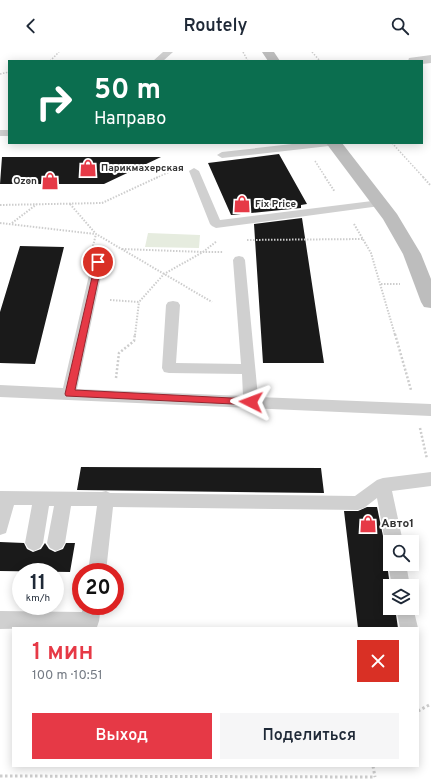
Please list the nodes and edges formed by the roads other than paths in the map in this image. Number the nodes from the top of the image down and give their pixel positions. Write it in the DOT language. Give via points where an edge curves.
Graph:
graph roads {
  1 [pos="169,52"];
  2 [pos="158,60"];
  3 [pos="321,144"];
  4 [pos="335,144"];
  5 [pos="222,156"];
  6 [pos="194,171"];
  7 [pos="380,203"];
  8 [pos="239,260"];
  9 [pos="98,262"];
  10 [pos="431,302"];
  11 [pos="173,305"];
  12 [pos="248,369"];
  13 [pos="0,390"];
  14 [pos="70,394"];
  15 [pos="251,402"];
  16 [pos="431,410"];
  17 [pos="429,471"];
  18 [pos="384,485"];
  19 [pos="3,498"];
  20 [pos="42,498"];
  21 [pos="64,498"];
  22 [pos="106,498"];
  23 [pos="0,528"];
  24 [pos="393,535"];
  25 [pos="34,543"];
  26 [pos="56,543"];
  27 [pos="98,563"];
  28 [pos="16,615"];
  29 [pos="406,615"];
  30 [pos="0,620"];
  31 [pos="409,627"];
  1 -- 2 [label="lane"];
  3 -- 5 [label="lane"];
  4 -- 7 [label="street"];
  6 -- 7 [label="lane" via="216,224"];
  7 -- 10 [label="street" via="412,254"];
  8 -- 12 [label="lane"];
  9 -- 14 [label="lane"];
  11 -- 12 [label="lane" via="169,368"];
  12 -- 15 [label="lane"];
  13 -- 14 [label="lane"];
  14 -- 15 [label="lane"];
  15 -- 16 [label="lane"];
  17 -- 18 [label="lane"];
  18 -- 22 [label="lane" via="358,503"];
  18 -- 24 [label="lane"];
  19 -- 20 [label="lane"];
  19 -- 23 [label="lane"];
  20 -- 21 [label="lane"];
  20 -- 25 [label="lane"];
  21 -- 22 [label="lane"];
  21 -- 26 [label="lane"];
  22 -- 27 [label="lane"];
  28 -- 30 [label="lane"];
  29 -- 31 [label="lane"];
}
